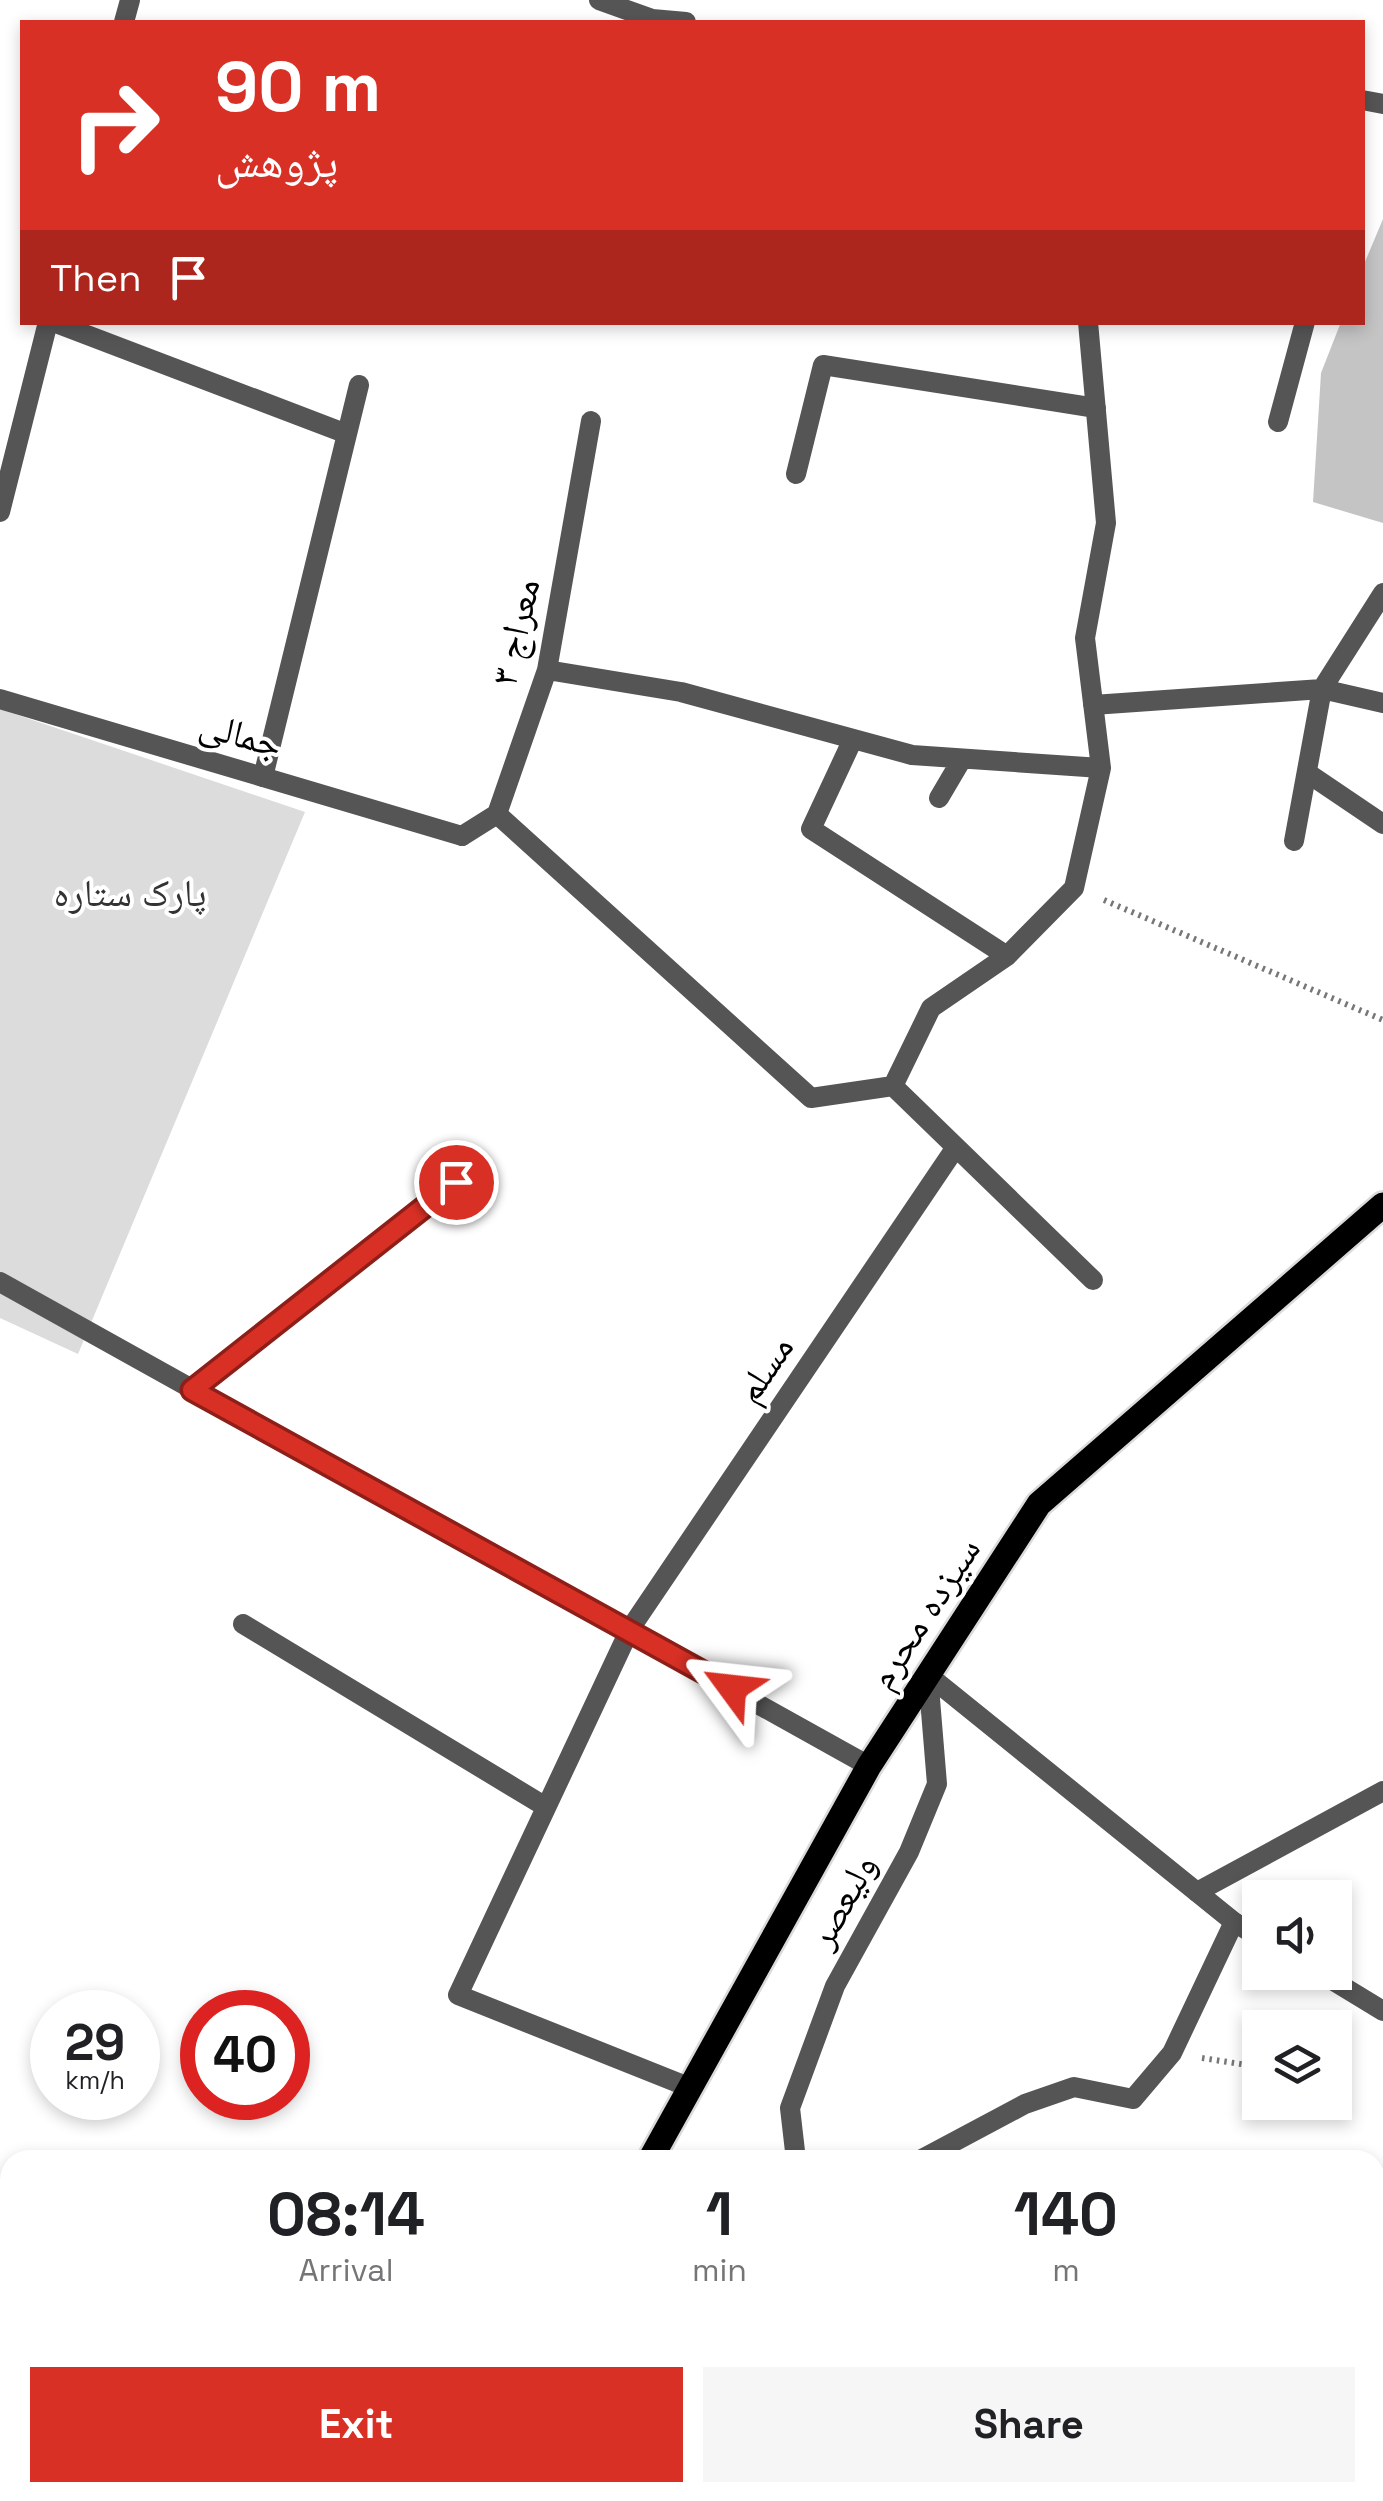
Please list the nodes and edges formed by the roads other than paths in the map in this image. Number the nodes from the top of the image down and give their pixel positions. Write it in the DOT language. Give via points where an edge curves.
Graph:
graph roads {
  1 [pos="599,0"];
  2 [pos="663,20"];
  3 [pos="50,325"];
  4 [pos="59,325"];
  5 [pos="1088,325"];
  6 [pos="1305,325"];
  7 [pos="359,384"];
  8 [pos="1096,408"];
  9 [pos="591,422"];
  10 [pos="1278,422"];
  11 [pos="347,434"];
  12 [pos="796,474"];
  13 [pos="0,512"];
  14 [pos="1383,593"];
  15 [pos="547,670"];
  16 [pos="1322,689"];
  17 [pos="0,699"];
  18 [pos="1383,703"];
  19 [pos="1092,705"];
  20 [pos="853,739"];
  21 [pos="962,759"];
  22 [pos="1100,768"];
  23 [pos="1309,774"];
  24 [pos="263,777"];
  25 [pos="939,798"];
  26 [pos="497,814"];
  27 [pos="1383,824"];
  28 [pos="1294,841"];
  29 [pos="1007,956"];
  30 [pos="894,1086"];
  31 [pos="956,1147"];
  32 [pos="456,1182"];
  33 [pos="1383,1205"];
  34 [pos="1093,1280"];
  35 [pos="0,1282"];
  36 [pos="192,1390"];
  37 [pos="244,1624"];
  38 [pos="630,1630"];
  39 [pos="928,1674"];
  40 [pos="869,1766"];
  41 [pos="1383,1790"];
  42 [pos="546,1807"];
  43 [pos="1197,1892"];
  44 [pos="1234,1922"];
  45 [pos="1242,1927"];
  46 [pos="1349,1990"];
  47 [pos="1383,2011"];
  48 [pos="691,2088"];
  49 [pos="656,2150"];
  50 [pos="795,2150"];
  51 [pos="939,2150"];
  1 -- 2 [label="street"];
  3 -- 13 [label="street"];
  4 -- 11 [label="street"];
  5 -- 8 [label="street"];
  6 -- 10 [label="street"];
  7 -- 11 [label="street"];
  8 -- 12 [label="street" via="823,364"];
  8 -- 19 [label="street" via="1106,523 1084,638"];
  9 -- 15 [label="street, معراج ۳"];
  11 -- 24 [label="street"];
  14 -- 16 [label="street"];
  15 -- 20 [label="street" via="681,692"];
  15 -- 26 [label="street, معراج ۳"];
  16 -- 18 [label="street"];
  16 -- 19 [label="street"];
  16 -- 23 [label="street"];
  17 -- 24 [label="street, جمالی"];
  19 -- 22 [label="street"];
  20 -- 21 [label="street" via="912,755"];
  20 -- 29 [label="street" via="811,829"];
  21 -- 22 [label="street"];
  21 -- 25 [label="street"];
  22 -- 29 [label="street" via="1074,888"];
  23 -- 27 [label="street"];
  23 -- 28 [label="street"];
  24 -- 26 [label="street, جمالی" via="462,836"];
  26 -- 30 [label="street" via="811,1098"];
  29 -- 30 [label="street" via="931,1008"];
  30 -- 31 [label="street"];
  31 -- 34 [label="street"];
  31 -- 38 [label="street, مسلم"];
  32 -- 36 [label="street"];
  33 -- 39 [label="main road, سیزده محرم" via="1039,1504"];
  35 -- 36 [label="street"];
  36 -- 38 [label="street"];
  37 -- 42 [label="street"];
  38 -- 40 [label="street"];
  38 -- 42 [label="street, مسلم"];
  39 -- 40 [label="main road, سیزده محرم"];
  39 -- 43 [label="street"];
  39 -- 50 [label="street, ولیعصر" via="937,1784 909,1852 835,1986 790,2108"];
  40 -- 48 [label="main road, سیزده محرم"];
  41 -- 43 [label="street"];
  42 -- 48 [label="street, مسلم" via="458,1994"];
  43 -- 44 [label="street"];
  44 -- 45 [label="street"];
  44 -- 51 [label="street" via="1172,2053 1133,2099 1074,2087 1025,2104"];
  46 -- 47 [label="street"];
  48 -- 49 [label="main road, سیزده محرم"];
}
